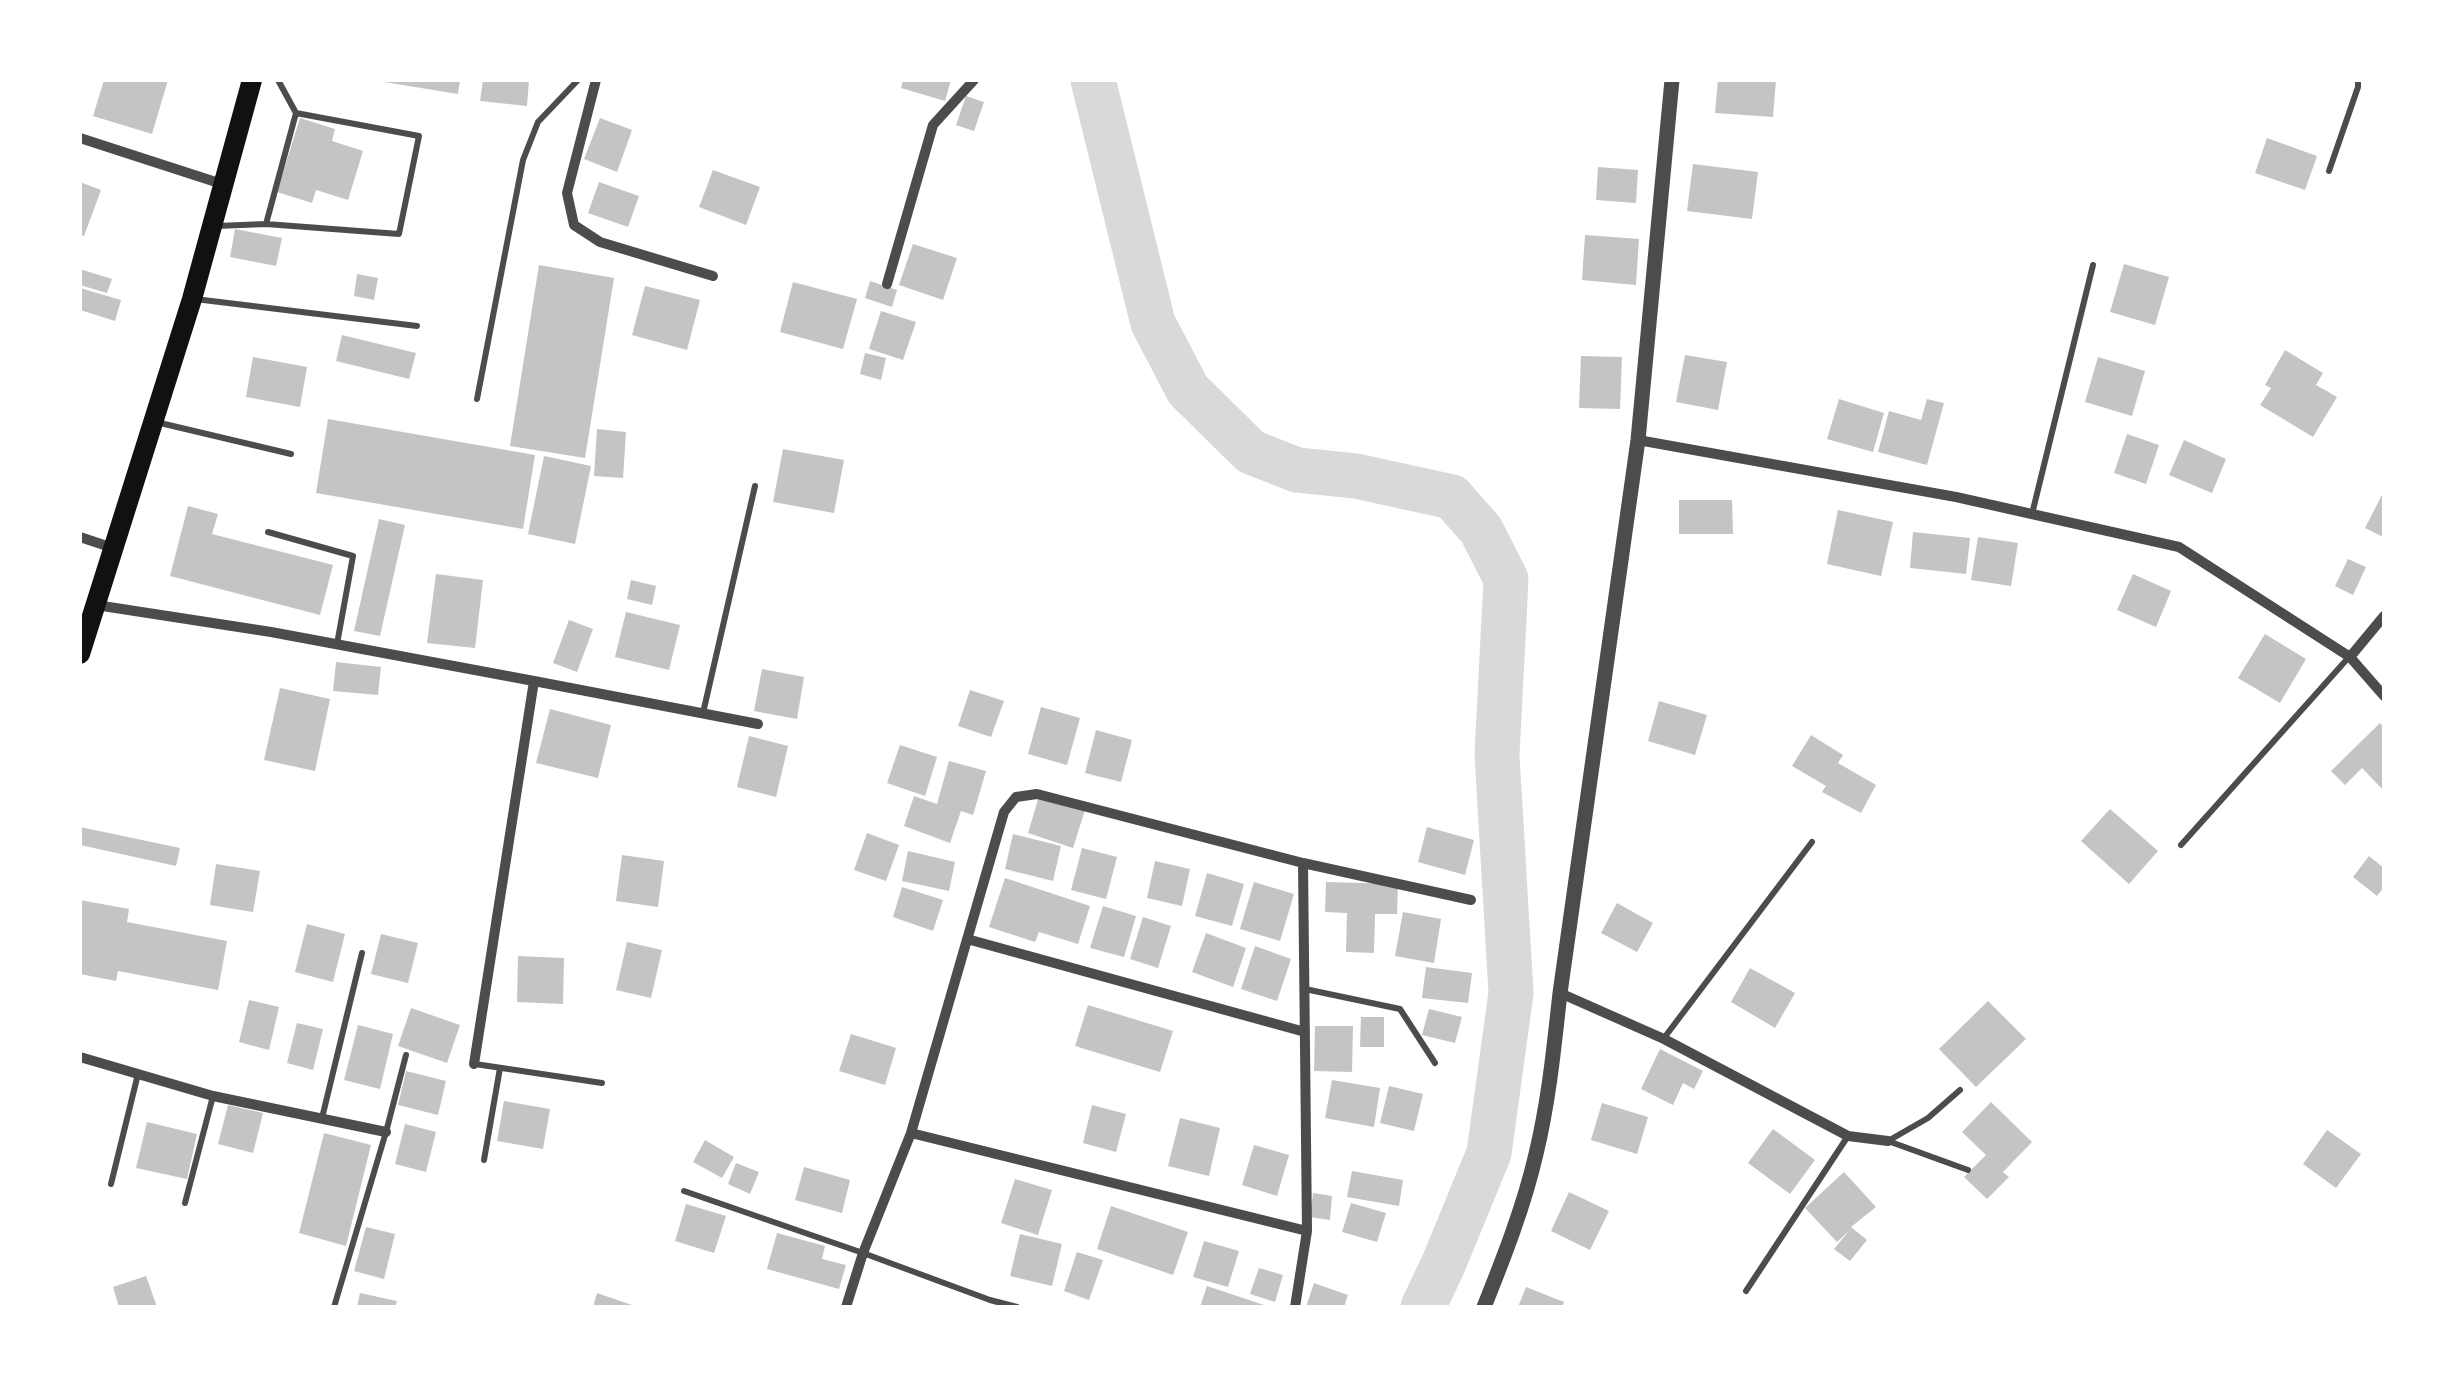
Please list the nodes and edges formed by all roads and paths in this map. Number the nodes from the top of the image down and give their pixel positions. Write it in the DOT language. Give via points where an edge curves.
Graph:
graph roads {
  1 [pos="252,80"];
  2 [pos="278,80"];
  3 [pos="578,80"];
  4 [pos="596,80"];
  5 [pos="974,80"];
  6 [pos="1672,80"];
  7 [pos="2358,80"];
  8 [pos="296,113"];
  9 [pos="80,138"];
  10 [pos="2329,171"];
  11 [pos="222,184"];
  12 [pos="266,224"];
  13 [pos="211,226"];
  14 [pos="2094,265"];
  15 [pos="713,276"];
  16 [pos="887,284"];
  17 [pos="192,299"];
  18 [pos="417,326"];
  19 [pos="477,400"];
  20 [pos="155,422"];
  21 [pos="1638,440"];
  22 [pos="291,454"];
  23 [pos="755,486"];
  24 [pos="2032,514"];
  25 [pos="268,532"];
  26 [pos="80,537"];
  27 [pos="114,548"];
  28 [pos="96,604"];
  29 [pos="2384,616"];
  30 [pos="337,644"];
  31 [pos="80,654"];
  32 [pos="2350,656"];
  33 [pos="534,681"];
  34 [pos="2384,696"];
  35 [pos="703,713"];
  36 [pos="758,724"];
  37 [pos="1812,842"];
  38 [pos="2181,844"];
  39 [pos="1303,863"];
  40 [pos="1471,900"];
  41 [pos="967,939"];
  42 [pos="362,953"];
  43 [pos="1304,989"];
  44 [pos="1560,993"];
  45 [pos="1305,1032"];
  46 [pos="1664,1039"];
  47 [pos="406,1055"];
  48 [pos="80,1056"];
  49 [pos="474,1064"];
  50 [pos="1435,1064"];
  51 [pos="500,1068"];
  52 [pos="138,1074"];
  53 [pos="602,1083"];
  54 [pos="1960,1090"];
  55 [pos="212,1096"];
  56 [pos="322,1118"];
  57 [pos="386,1132"];
  58 [pos="911,1132"];
  59 [pos="1848,1136"];
  60 [pos="1888,1142"];
  61 [pos="484,1160"];
  62 [pos="1968,1170"];
  63 [pos="111,1184"];
  64 [pos="684,1191"];
  65 [pos="186,1203"];
  66 [pos="1307,1231"];
  67 [pos="863,1253"];
  68 [pos="1746,1291"];
  69 [pos="334,1307"];
  70 [pos="846,1307"];
  71 [pos="1018,1307"];
  72 [pos="1295,1307"];
  73 [pos="1484,1307"];
  1 -- 11 [label="highway"];
  2 -- 8 [label="lane"];
  3 -- 19 [label="lane" via="538,122 522,160"];
  4 -- 15 [label="street" via="568,193 574,225 600,242"];
  5 -- 16 [label="street" via="933,125"];
  6 -- 21 [label="street"];
  7 -- 10 [label="lane"];
  8 -- 12 [label="lane"];
  8 -- 12 [label="lane" via="419,136 399,234"];
  9 -- 11 [label="street"];
  11 -- 13 [label="highway"];
  12 -- 13 [label="lane"];
  13 -- 17 [label="highway"];
  14 -- 24 [label="lane"];
  17 -- 18 [label="lane"];
  17 -- 20 [label="highway"];
  20 -- 22 [label="lane"];
  20 -- 27 [label="highway"];
  21 -- 24 [label="street"];
  21 -- 44 [label="street"];
  23 -- 35 [label="lane"];
  24 -- 32 [label="street" via="2179,547"];
  25 -- 30 [label="lane" via="353,556"];
  26 -- 27 [label="street"];
  27 -- 28 [label="highway"];
  28 -- 30 [label="street"];
  28 -- 31 [label="highway"];
  29 -- 32 [label="street"];
  30 -- 33 [label="street"];
  32 -- 34 [label="street"];
  32 -- 38 [label="lane"];
  33 -- 35 [label="street"];
  33 -- 49 [label="street"];
  35 -- 36 [label="street"];
  37 -- 46 [label="lane"];
  39 -- 40 [label="street"];
  39 -- 41 [label="street" via="1036,794 1016,797 1004,812"];
  39 -- 43 [label="street"];
  41 -- 45 [label="street"];
  41 -- 58 [label="street"];
  42 -- 56 [label="lane"];
  43 -- 45 [label="street"];
  43 -- 50 [label="lane" via="1400,1009"];
  44 -- 46 [label="street"];
  44 -- 73 [label="street" via="1536,1156"];
  45 -- 66 [label="street"];
  46 -- 59 [label="street"];
  47 -- 57 [label="lane"];
  48 -- 52 [label="street"];
  49 -- 51 [label="lane"];
  51 -- 53 [label="lane"];
  51 -- 61 [label="lane"];
  52 -- 55 [label="street"];
  52 -- 63 [label="lane"];
  54 -- 60 [label="lane"];
  55 -- 56 [label="street"];
  55 -- 65 [label="lane"];
  56 -- 57 [label="street"];
  57 -- 69 [label="lane"];
  58 -- 66 [label="street"];
  58 -- 67 [label="street"];
  59 -- 60 [label="street"];
  59 -- 68 [label="lane"];
  60 -- 62 [label="lane"];
  64 -- 67 [label="lane"];
  66 -- 72 [label="street"];
  67 -- 70 [label="street"];
  67 -- 71 [label="lane"];
}
